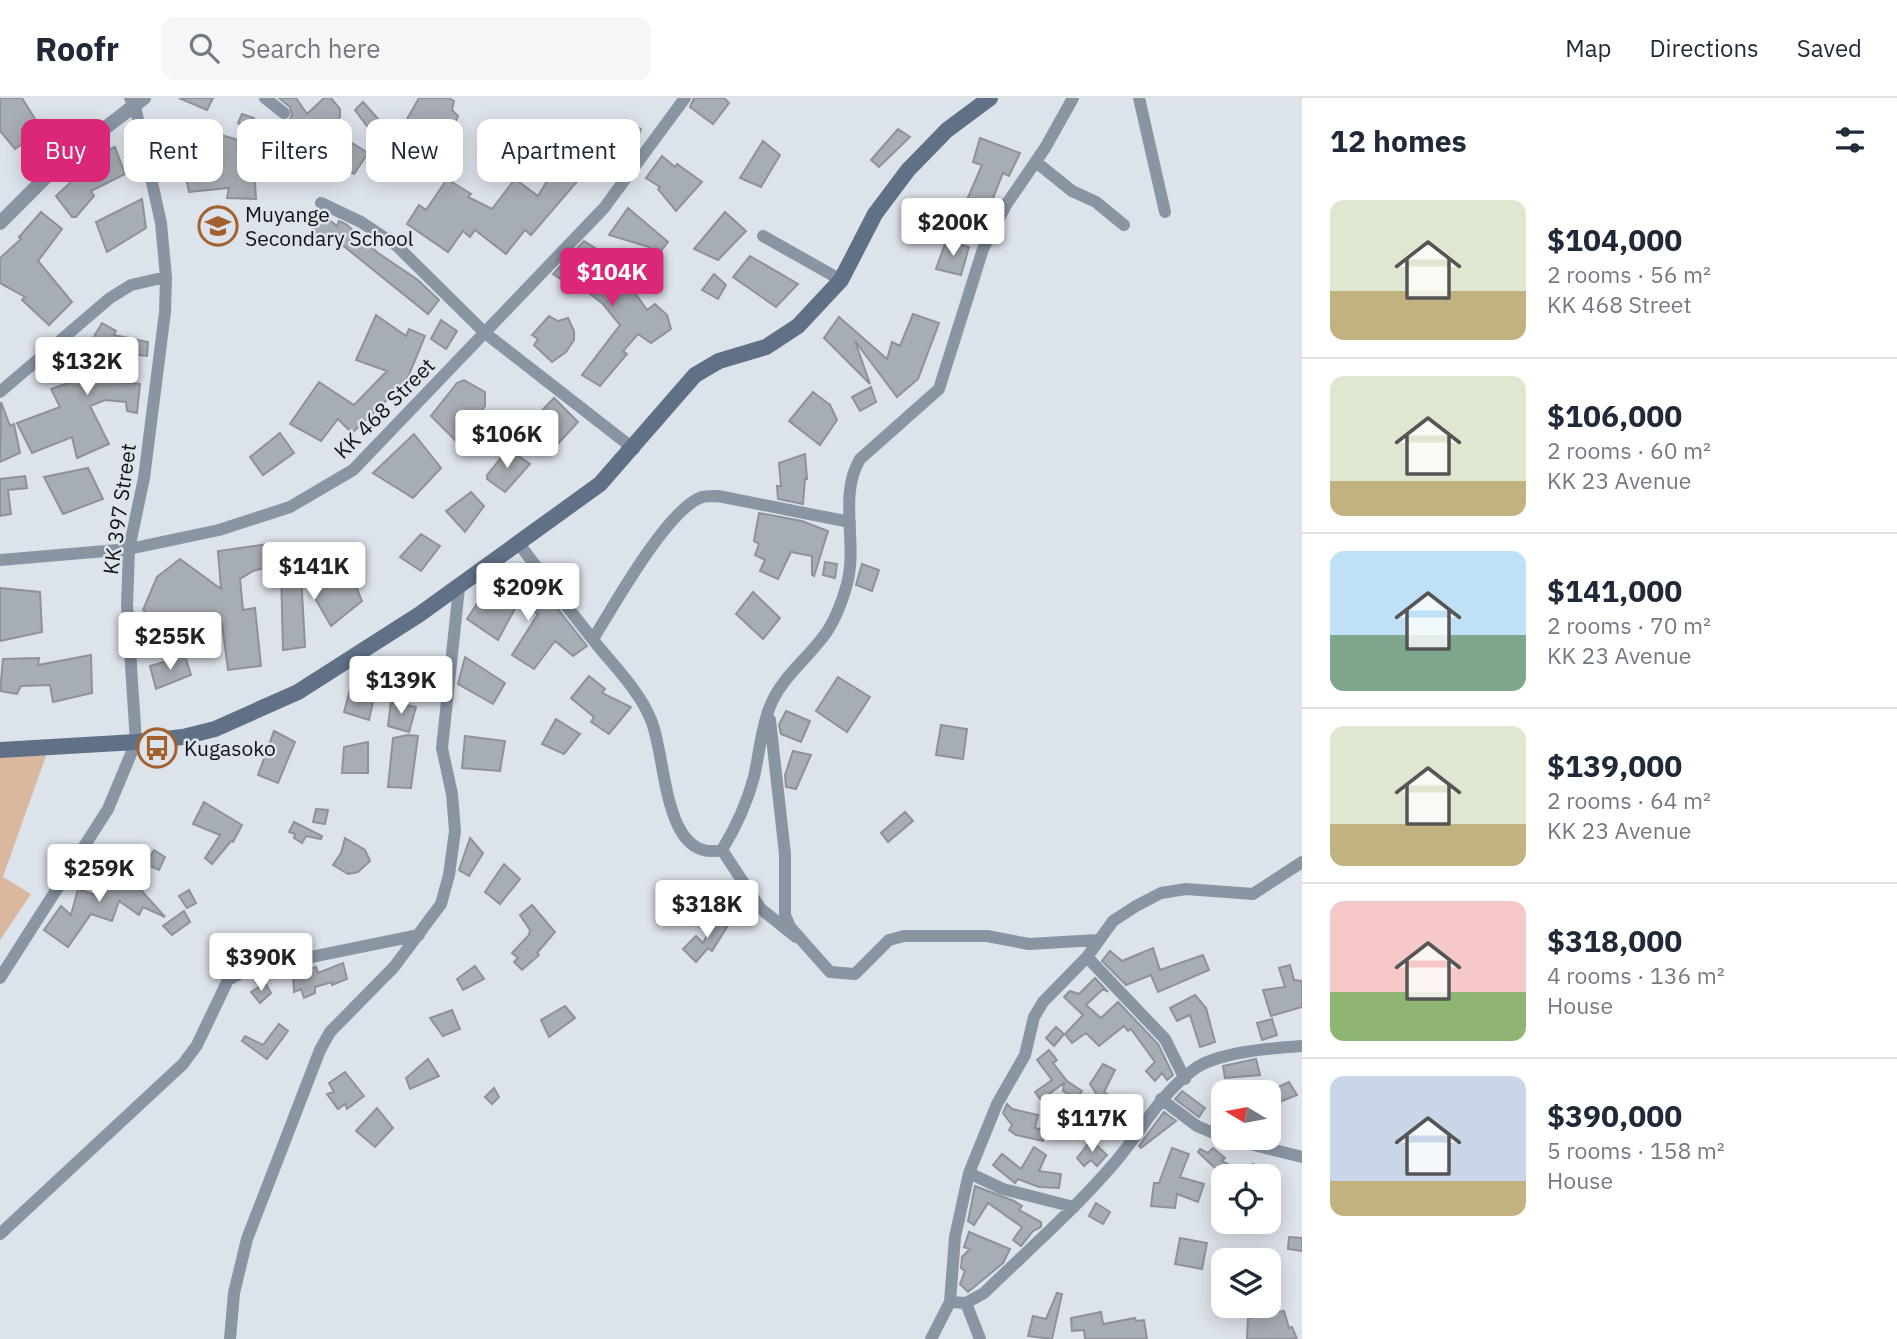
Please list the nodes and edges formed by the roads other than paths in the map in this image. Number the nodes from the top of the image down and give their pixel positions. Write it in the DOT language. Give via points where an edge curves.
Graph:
graph roads {
  1 [pos="265,98"];
  2 [pos="685,98"];
  3 [pos="990,98"];
  4 [pos="1073,98"];
  5 [pos="1139,98"];
  6 [pos="136,101"];
  7 [pos="284,113"];
  8 [pos="1036,162"];
  9 [pos="321,203"];
  10 [pos="1165,212"];
  11 [pos="0,223"];
  12 [pos="1124,225"];
  13 [pos="763,236"];
  14 [pos="166,277"];
  15 [pos="841,280"];
  16 [pos="485,333"];
  17 [pos="0,392"];
  18 [pos="634,449"];
  19 [pos="850,522"];
  20 [pos="519,544"];
  21 [pos="129,549"];
  22 [pos="0,560"];
  23 [pos="460,588"];
  24 [pos="593,639"];
  25 [pos="768,710"];
  26 [pos="136,742"];
  27 [pos="0,750"];
  28 [pos="722,850"];
  29 [pos="1302,862"];
  30 [pos="419,935"];
  31 [pos="1097,940"];
  32 [pos="802,941"];
  33 [pos="1087,957"];
  34 [pos="0,978"];
  35 [pos="1302,1045"];
  36 [pos="1185,1079"];
  37 [pos="1161,1099"];
  38 [pos="1211,1132"];
  39 [pos="1275,1150"];
  40 [pos="1302,1157"];
  41 [pos="969,1173"];
  42 [pos="1074,1207"];
  43 [pos="0,1234"];
  44 [pos="950,1302"];
  45 [pos="966,1303"];
  46 [pos="230,1339"];
  47 [pos="931,1339"];
  48 [pos="980,1339"];
  1 -- 7 [label="street"];
  2 -- 16 [label="street, KK 468 Street" via="604,208"];
  3 -- 15 [label="main road" via="947,130 908,170 876,214"];
  4 -- 8 [label="street"];
  5 -- 10 [label="street"];
  6 -- 11 [label="street" via="61,162"];
  6 -- 14 [label="street, KK 397 Street" via="161,223"];
  8 -- 12 [label="street"];
  8 -- 19 [label="street" via="983,249 939,389 860,458 853,471"];
  9 -- 16 [label="street" via="397,246"];
  13 -- 15 [label="street"];
  14 -- 17 [label="street" via="131,285 110,298"];
  14 -- 21 [label="street, KK 397 Street" via="144,478"];
  15 -- 18 [label="main road" via="798,326 766,347 719,360 695,375"];
  16 -- 18 [label="street"];
  16 -- 21 [label="street, KK 468 Street" via="353,470 290,507 219,530"];
  18 -- 20 [label="main road" via="600,484"];
  19 -- 24 [label="street" via="718,496 702,497 685,507 665,529"];
  19 -- 25 [label="street" via="847,582 836,614"];
  20 -- 23 [label="main road"];
  20 -- 24 [label="street"];
  21 -- 22 [label="street, KK 468 Street"];
  21 -- 26 [label="street, KK 397 Street" via="127,604"];
  23 -- 26 [label="main road" via="298,692 215,729"];
  23 -- 30 [label="street" via="442,748 455,831 440,904"];
  24 -- 28 [label="street" via="651,720 680,832 698,849"];
  25 -- 28 [label="street" via="742,813"];
  25 -- 32 [label="street" via="785,853 785,915"];
  26 -- 27 [label="main road"];
  26 -- 34 [label="street, KK 397 Street" via="108,809"];
  28 -- 32 [label="street" via="761,909"];
  29 -- 31 [label="street" via="1253,894 1186,889 1161,893 1113,921"];
  30 -- 43 [label="street" via="247,970 228,980 183,1064"];
  30 -- 46 [label="street" via="330,1032 320,1050 247,1239 234,1293"];
  31 -- 32 [label="street" via="1029,944 987,936 904,936 889,940 855,974 847,975 830,972"];
  31 -- 33 [label="street"];
  33 -- 36 [label="street" via="1165,1039"];
  33 -- 41 [label="street" via="1038,1010 1024,1055 997,1104"];
  35 -- 36 [label="street" via="1231,1055 1193,1069"];
  36 -- 37 [label="street"];
  37 -- 38 [label="street"];
  37 -- 42 [label="street" via="1112,1166"];
  39 -- 40 [label="street"];
  41 -- 42 [label="street" via="1003,1189"];
  41 -- 44 [label="street" via="955,1237"];
  42 -- 45 [label="street" via="984,1293"];
  44 -- 45 [label="street"];
  44 -- 47 [label="street"];
  45 -- 48 [label="street"];
}
